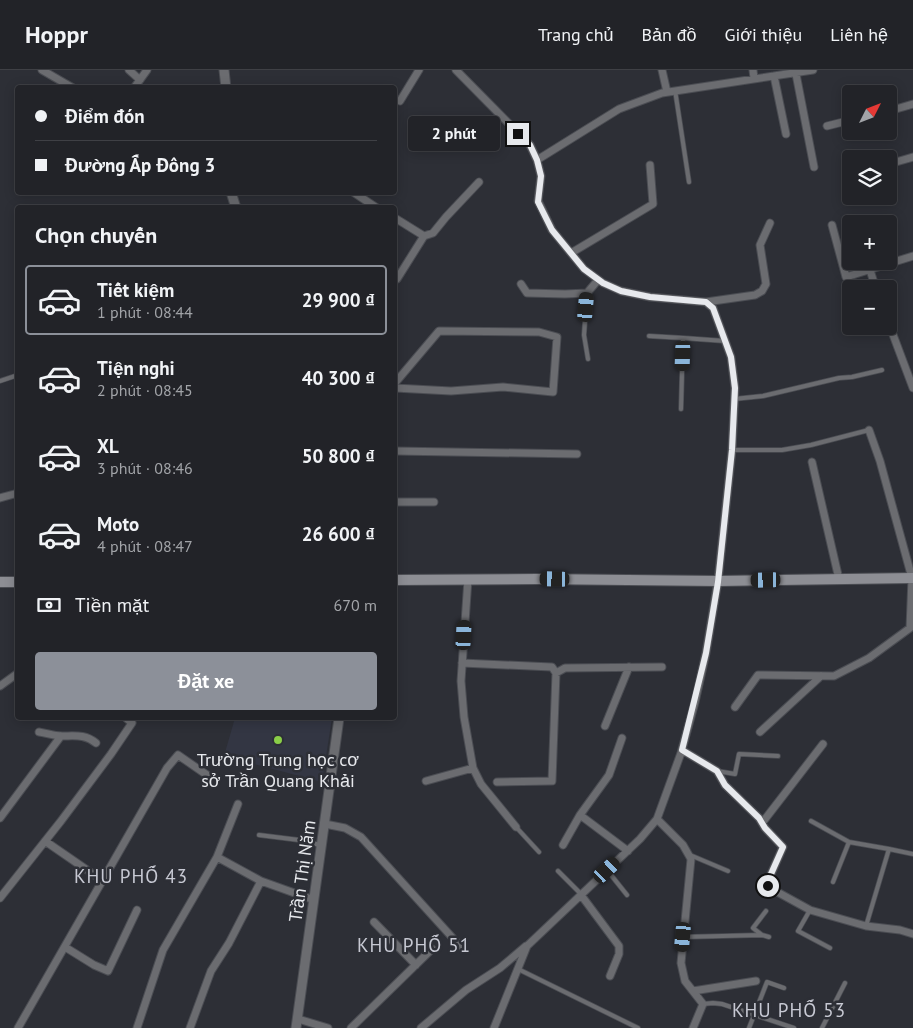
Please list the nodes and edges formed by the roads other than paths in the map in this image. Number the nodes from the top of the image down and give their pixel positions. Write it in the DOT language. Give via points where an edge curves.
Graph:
graph roads {
  1 [pos="42,70"];
  2 [pos="129,70"];
  3 [pos="147,70"];
  4 [pos="224,70"];
  5 [pos="418,70"];
  6 [pos="456,70"];
  7 [pos="662,70"];
  8 [pos="752,70"];
  9 [pos="813,70"];
  10 [pos="796,74"];
  11 [pos="774,76"];
  12 [pos="754,78"];
  13 [pos="140,80"];
  14 [pos="68,85"];
  15 [pos="136,85"];
  16 [pos="226,85"];
  17 [pos="675,90"];
  18 [pos="666,92"];
  19 [pos="400,100"];
  20 [pos="913,104"];
  21 [pos="898,108"];
  22 [pos="842,122"];
  23 [pos="827,126"];
  24 [pos="786,134"];
  25 [pos="913,157"];
  26 [pos="537,160"];
  27 [pos="897,162"];
  28 [pos="650,165"];
  29 [pos="814,167"];
  30 [pos="479,182"];
  31 [pos="689,182"];
  32 [pos="358,195"];
  33 [pos="373,205"];
  34 [pos="397,219"];
  35 [pos="770,223"];
  36 [pos="832,225"];
  37 [pos="424,236"];
  38 [pos="571,253"];
  39 [pos="913,256"];
  40 [pos="897,261"];
  41 [pos="842,262"];
  42 [pos="844,270"];
  43 [pos="870,270"];
  44 [pos="397,280"];
  45 [pos="598,280"];
  46 [pos="873,280"];
  47 [pos="520,284"];
  48 [pos="587,293"];
  49 [pos="706,302"];
  50 [pos="893,335"];
  51 [pos="649,336"];
  52 [pos="684,338"];
  53 [pos="725,341"];
  54 [pos="588,359"];
  55 [pos="882,370"];
  56 [pos="15,376"];
  57 [pos="0,381"];
  58 [pos="397,381"];
  59 [pos="912,383"];
  60 [pos="397,388"];
  61 [pos="734,399"];
  62 [pos="681,409"];
  63 [pos="869,430"];
  64 [pos="732,450"];
  65 [pos="397,451"];
  66 [pos="577,454"];
  67 [pos="812,462"];
  68 [pos="15,494"];
  69 [pos="0,498"];
  70 [pos="397,502"];
  71 [pos="434,502"];
  72 [pos="839,578"];
  73 [pos="912,578"];
  74 [pos="468,579"];
  75 [pos="397,580"];
  76 [pos="0,582"];
  77 [pos="15,582"];
  78 [pos="718,582"];
  79 [pos="462,663"];
  80 [pos="629,667"];
  81 [pos="662,667"];
  82 [pos="556,673"];
  83 [pos="15,675"];
  84 [pos="821,676"];
  85 [pos="0,686"];
  86 [pos="735,707"];
  87 [pos="130,720"];
  88 [pos="339,720"];
  89 [pos="605,726"];
  90 [pos="38,732"];
  91 [pos="760,732"];
  92 [pos="61,736"];
  93 [pos="622,738"];
  94 [pos="96,743"];
  95 [pos="823,744"];
  96 [pos="682,750"];
  97 [pos="778,756"];
  98 [pos="473,768"];
  99 [pos="717,771"];
  100 [pos="207,775"];
  101 [pos="426,781"];
  102 [pos="497,782"];
  103 [pos="238,804"];
  104 [pos="580,815"];
  105 [pos="0,818"];
  106 [pos="657,819"];
  107 [pos="810,821"];
  108 [pos="762,823"];
  109 [pos="324,824"];
  110 [pos="516,827"];
  111 [pos="259,835"];
  112 [pos="45,841"];
  113 [pos="849,842"];
  114 [pos="563,845"];
  115 [pos="322,846"];
  116 [pos="889,849"];
  117 [pos="628,850"];
  118 [pos="539,852"];
  119 [pos="913,854"];
  120 [pos="690,855"];
  121 [pos="217,857"];
  122 [pos="607,870"];
  123 [pos="558,871"];
  124 [pos="728,871"];
  125 [pos="102,881"];
  126 [pos="261,881"];
  127 [pos="833,882"];
  128 [pos="581,895"];
  129 [pos="627,895"];
  130 [pos="0,898"];
  131 [pos="314,900"];
  132 [pos="137,910"];
  133 [pos="766,910"];
  134 [pos="810,910"];
  135 [pos="374,922"];
  136 [pos="866,926"];
  137 [pos="913,934"];
  138 [pos="762,936"];
  139 [pos="683,937"];
  140 [pos="769,937"];
  141 [pos="460,946"];
  142 [pos="527,946"];
  143 [pos="65,947"];
  144 [pos="830,948"];
  145 [pos="432,949"];
  146 [pos="416,965"];
  147 [pos="518,969"];
  148 [pos="610,976"];
  149 [pos="756,981"];
  150 [pos="845,983"];
  151 [pos="784,988"];
  152 [pos="693,991"];
  153 [pos="703,1004"];
  154 [pos="754,1014"];
  155 [pos="297,1023"];
  156 [pos="18,1028"];
  157 [pos="137,1028"];
  158 [pos="190,1028"];
  159 [pos="328,1028"];
  160 [pos="351,1028"];
  161 [pos="421,1028"];
  162 [pos="494,1028"];
  163 [pos="638,1028"];
  164 [pos="693,1028"];
  165 [pos="749,1028"];
  166 [pos="794,1028"];
  167 [pos="822,1028"];
  1 -- 14 [label="street"];
  2 -- 13 [label="street"];
  3 -- 13 [label="street"];
  4 -- 16 [label="street"];
  5 -- 19 [label="street"];
  6 -- 26 [label="street" via="530,145"];
  7 -- 18 [label="street"];
  8 -- 12 [label="street"];
  9 -- 10 [label="street"];
  10 -- 11 [label="street"];
  10 -- 29 [label="street"];
  11 -- 12 [label="street"];
  11 -- 24 [label="street"];
  12 -- 17 [label="street"];
  13 -- 15 [label="street"];
  17 -- 18 [label="street"];
  17 -- 31 [label="lane"];
  18 -- 26 [label="street" via="619,109"];
  20 -- 21 [label="street"];
  22 -- 23 [label="street"];
  25 -- 27 [label="street"];
  26 -- 38 [label="street" via="541,176 538,202 552,230"];
  28 -- 38 [label="street" via="653,204"];
  30 -- 37 [label="street" via="433,234"];
  32 -- 33 [label="street"];
  34 -- 37 [label="street"];
  35 -- 49 [label="street" via="760,246 766,284 762,291 755,295"];
  36 -- 41 [label="street"];
  37 -- 44 [label="street"];
  38 -- 45 [label="street"];
  39 -- 40 [label="street"];
  42 -- 43 [label="street" via="846,277"];
  43 -- 46 [label="street"];
  45 -- 48 [label="street"];
  45 -- 49 [label="street" via="621,291 650,297"];
  47 -- 48 [label="street" via="527,293"];
  48 -- 54 [label="lane" via="584,336"];
  49 -- 53 [label="street" via="713,308"];
  50 -- 59 [label="street"];
  51 -- 52 [label="lane"];
  52 -- 53 [label="lane"];
  52 -- 62 [label="lane"];
  53 -- 61 [label="street" via="731,357"];
  55 -- 61 [label="lane" via="763,396"];
  56 -- 57 [label="lane"];
  58 -- 60 [label="street" via="439,331 539,332 557,338 553,392 503,387 452,391"];
  61 -- 64 [label="street"];
  63 -- 64 [label="lane" via="782,450"];
  63 -- 73 [label="street"];
  64 -- 78 [label="street"];
  65 -- 66 [label="street"];
  67 -- 72 [label="street"];
  68 -- 69 [label="street"];
  70 -- 71 [label="street"];
  72 -- 73 [label="main road"];
  72 -- 78 [label="main road"];
  73 -- 84 [label="street" via="910,628 869,658 834,676"];
  74 -- 75 [label="main road"];
  74 -- 78 [label="main road"];
  74 -- 79 [label="street"];
  76 -- 77 [label="main road"];
  78 -- 96 [label="street" via="706,653"];
  79 -- 82 [label="street" via="552,667"];
  79 -- 98 [label="street" via="464,716"];
  80 -- 81 [label="street"];
  80 -- 82 [label="street" via="565,668"];
  80 -- 89 [label="street"];
  82 -- 102 [label="street" via="552,781"];
  83 -- 85 [label="street"];
  84 -- 86 [label="street" via="758,675"];
  84 -- 91 [label="street"];
  87 -- 112 [label="street" via="111,754"];
  88 -- 109 [label="street, Trần Thị Năm"];
  90 -- 92 [label="street"];
  92 -- 94 [label="street" via="83,736"];
  92 -- 105 [label="street"];
  93 -- 104 [label="street" via="609,775"];
  95 -- 108 [label="street"];
  96 -- 99 [label="street"];
  96 -- 106 [label="street"];
  97 -- 99 [label="lane" via="739,754 735,774"];
  98 -- 101 [label="street"];
  98 -- 110 [label="street" via="481,784"];
  99 -- 108 [label="street" via="725,785"];
  100 -- 125 [label="street" via="178,755 167,768"];
  103 -- 121 [label="street"];
  104 -- 114 [label="street"];
  104 -- 117 [label="street"];
  106 -- 117 [label="street"];
  106 -- 120 [label="street"];
  107 -- 113 [label="lane"];
  108 -- 134 [label="street" via="783,847 768,886"];
  109 -- 115 [label="street, Trần Thị Năm"];
  109 -- 141 [label="street" via="345,828 361,837"];
  110 -- 118 [label="lane"];
  111 -- 115 [label="lane"];
  112 -- 125 [label="street"];
  112 -- 130 [label="street"];
  113 -- 116 [label="lane"];
  113 -- 127 [label="lane"];
  115 -- 131 [label="street, Trần Thị Năm"];
  116 -- 119 [label="lane"];
  116 -- 136 [label="lane"];
  117 -- 122 [label="street"];
  120 -- 124 [label="lane"];
  120 -- 139 [label="street"];
  121 -- 126 [label="street"];
  121 -- 157 [label="street" via="163,950"];
  122 -- 128 [label="street"];
  122 -- 129 [label="lane"];
  123 -- 128 [label="lane"];
  125 -- 143 [label="street"];
  126 -- 131 [label="street"];
  126 -- 158 [label="street" via="211,970"];
  128 -- 142 [label="street"];
  128 -- 148 [label="street" via="619,946 620,954"];
  131 -- 155 [label="street, Trần Thị Năm"];
  132 -- 143 [label="street" via="108,971"];
  133 -- 138 [label="lane" via="753,928"];
  134 -- 136 [label="street"];
  134 -- 144 [label="lane" via="798,931"];
  135 -- 146 [label="street"];
  136 -- 137 [label="street"];
  138 -- 139 [label="lane"];
  138 -- 140 [label="lane"];
  139 -- 152 [label="street" via="683,977"];
  142 -- 147 [label="street"];
  142 -- 161 [label="street" via="466,990"];
  143 -- 156 [label="street"];
  145 -- 146 [label="street"];
  146 -- 160 [label="street"];
  147 -- 162 [label="street"];
  147 -- 163 [label="lane"];
  149 -- 152 [label="street"];
  150 -- 167 [label="lane"];
  151 -- 154 [label="lane" via="767,982"];
  152 -- 153 [label="street"];
  153 -- 154 [label="lane" via="722,1004"];
  153 -- 164 [label="street"];
  154 -- 165 [label="lane"];
  154 -- 166 [label="lane"];
  155 -- 159 [label="street"];
}
